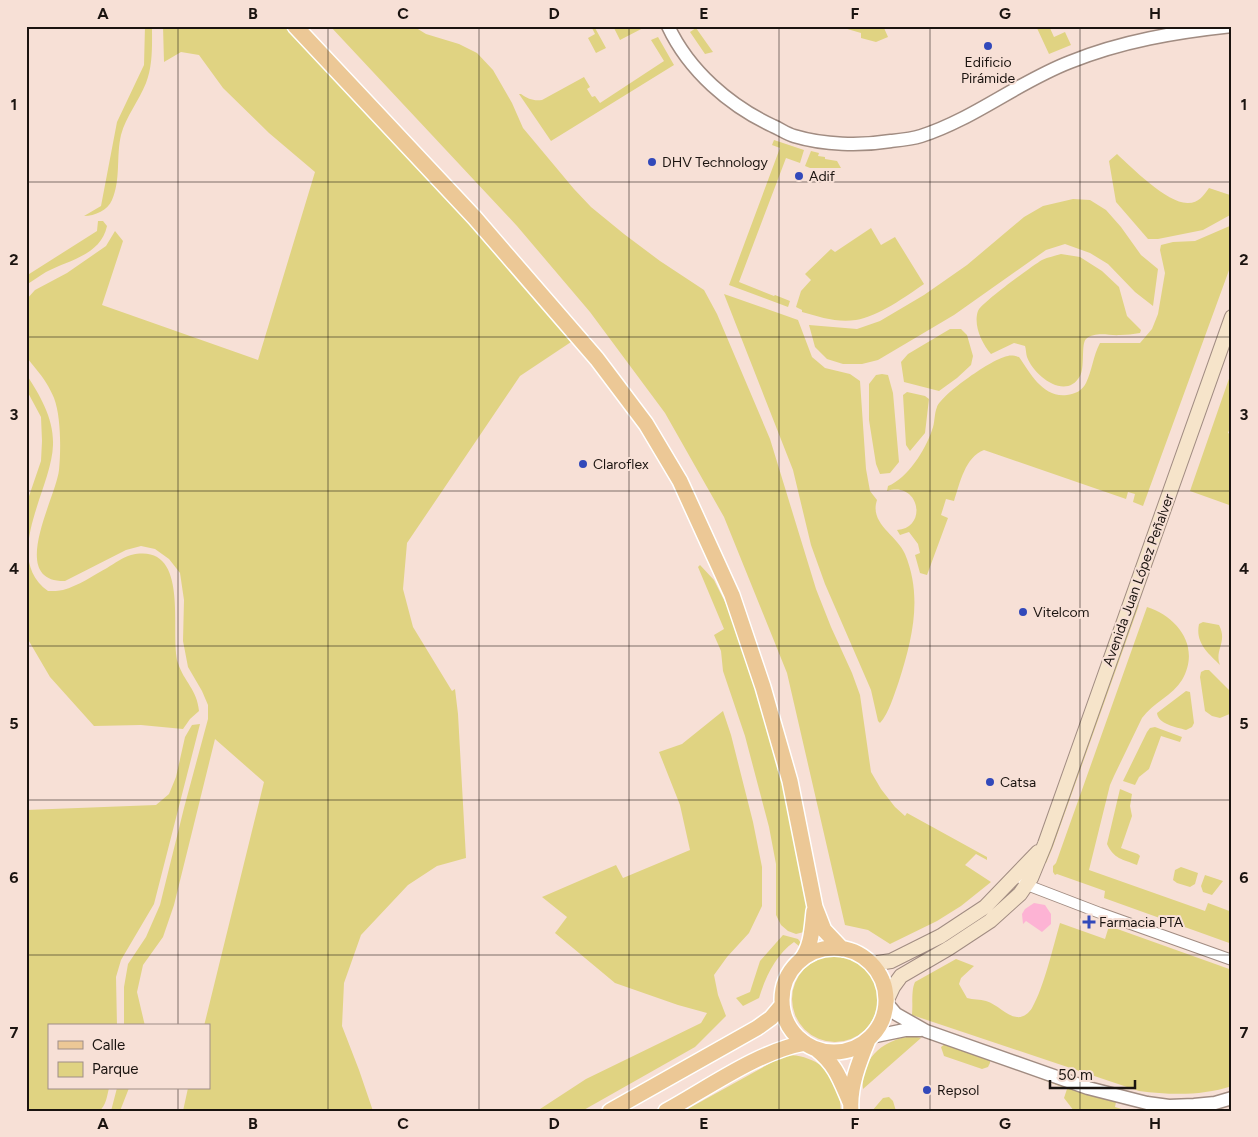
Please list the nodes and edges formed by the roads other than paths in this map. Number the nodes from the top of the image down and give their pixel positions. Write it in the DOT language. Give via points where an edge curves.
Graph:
graph roads {
  1 [pos="295,26"];
  2 [pos="668,26"];
  3 [pos="1232,26"];
  4 [pos="1232,317"];
  5 [pos="1022,880"];
  6 [pos="815,907"];
  7 [pos="842,949"];
  8 [pos="1232,960"];
  9 [pos="800,961"];
  10 [pos="871,964"];
  11 [pos="886,1002"];
  12 [pos="782,1005"];
  13 [pos="926,1030"];
  14 [pos="869,1039"];
  15 [pos="810,1045"];
  16 [pos="1232,1098"];
  17 [pos="850,1107"];
  18 [pos="610,1111"];
  19 [pos="666,1111"];
  1 -- 6 [label="main road" via="475,218 598,359 646,424 680,482 732,595 790,781"];
  2 -- 3 [label="street" via="696,69 752,116 793,136 840,144 877,144 920,137 955,122 1046,72 1106,48 1181,31"];
  4 -- 5 [label="main road, Avenida Juan López Peñalver" via="1045,844"];
  5 -- 8 [label="street" via="1100,913"];
  5 -- 10 [label="main road, Avenida Juan López Peñalver" via="941,936 891,961"];
  5 -- 11 [label="main road, Avenida Juan López Peñalver" via="1020,894 990,922 901,976"];
  6 -- 7 [label="main road" via="824,930"];
  6 -- 9 [label="main road" via="812,933"];
  7 -- 9 [label="main road" via="822,950"];
  7 -- 10 [label="main road" via="858,954"];
  9 -- 12 [label="main road" via="788,976"];
  10 -- 11 [label="main road" via="882,982"];
  11 -- 13 [label="street" via="896,1014"];
  11 -- 14 [label="main road" via="879,1027"];
  12 -- 15 [label="main road" via="794,1032"];
  12 -- 18 [label="main road" via="757,1028"];
  13 -- 14 [label="street" via="905,1030"];
  13 -- 16 [label="street" via="1088,1088 1147,1103 1194,1105"];
  14 -- 15 [label="main road" via="842,1052 828,1052"];
  14 -- 17 [label="main road" via="855,1075"];
  15 -- 17 [label="main road" via="828,1058"];
  15 -- 19 [label="main road" via="796,1044 759,1058"];
}
